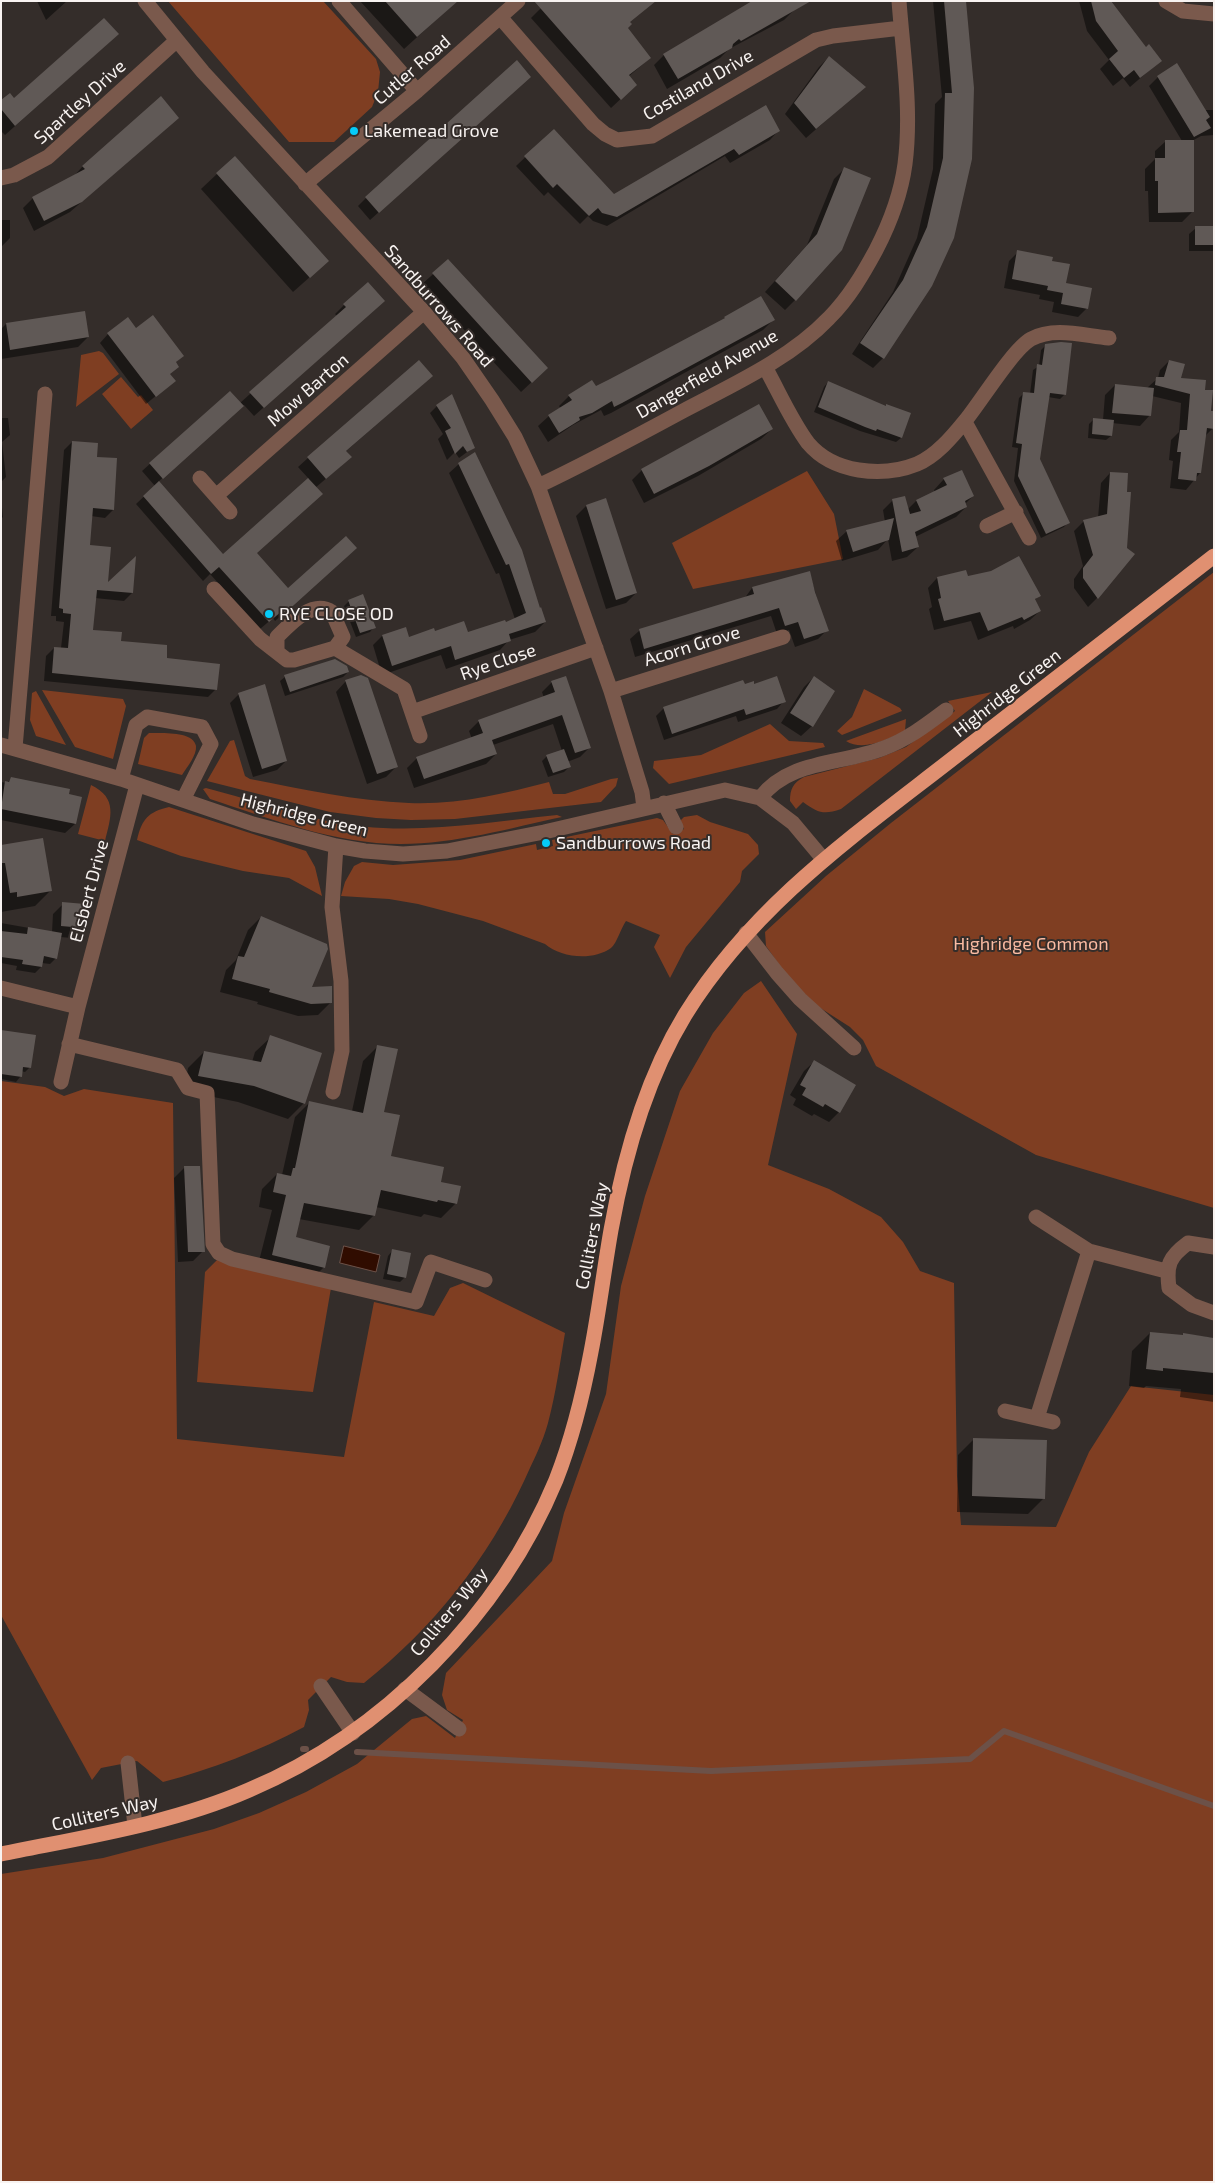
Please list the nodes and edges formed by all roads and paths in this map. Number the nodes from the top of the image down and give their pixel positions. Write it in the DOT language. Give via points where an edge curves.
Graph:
graph roads {
  1 [pos="145,1"];
  2 [pos="339,1"];
  3 [pos="518,1"];
  4 [pos="899,1"];
  5 [pos="1166,1"];
  6 [pos="1214,14"];
  7 [pos="500,17"];
  8 [pos="901,28"];
  9 [pos="176,41"];
  10 [pos="418,91"];
  11 [pos="1,178"];
  12 [pos="305,184"];
  13 [pos="424,312"];
  14 [pos="1110,338"];
  15 [pos="765,367"];
  16 [pos="45,394"];
  17 [pos="965,422"];
  18 [pos="200,478"];
  19 [pos="538,486"];
  20 [pos="216,496"];
  21 [pos="230,512"];
  22 [pos="1016,512"];
  23 [pos="987,526"];
  24 [pos="1030,538"];
  25 [pos="1214,556"];
  26 [pos="214,589"];
  27 [pos="783,637"];
  28 [pos="335,648"];
  29 [pos="596,648"];
  30 [pos="277,651"];
  31 [pos="611,691"];
  32 [pos="946,710"];
  33 [pos="412,712"];
  34 [pos="420,736"];
  35 [pos="8,746"];
  36 [pos="121,779"];
  37 [pos="137,785"];
  38 [pos="760,798"];
  39 [pos="184,800"];
  40 [pos="664,803"];
  41 [pos="644,808"];
  42 [pos="676,827"];
  43 [pos="336,846"];
  44 [pos="824,860"];
  45 [pos="746,933"];
  46 [pos="1,988"];
  47 [pos="78,1007"];
  48 [pos="69,1044"];
  49 [pos="854,1048"];
  50 [pos="61,1082"];
  51 [pos="333,1092"];
  52 [pos="635,1132"];
  53 [pos="1036,1217"];
  54 [pos="1214,1247"];
  55 [pos="1089,1251"];
  56 [pos="1166,1271"];
  57 [pos="486,1280"];
  58 [pos="1214,1313"];
  59 [pos="1005,1411"];
  60 [pos="1036,1418"];
  61 [pos="1053,1422"];
  62 [pos="321,1686"];
  63 [pos="405,1689"];
  64 [pos="459,1729"];
  65 [pos="353,1733"];
  66 [pos="128,1763"];
  67 [pos="135,1826"];
  68 [pos="1,1854"];
  1 -- 9 [label="street, Sandburrows Road"];
  2 -- 10 [label="street"];
  3 -- 7 [label="street, Cutler Road"];
  4 -- 8 [label="street, Dangerfield Avenue"];
  5 -- 6 [label="street" via="1183,12"];
  7 -- 8 [label="street, Costiland Drive" via="593,124 617,140 652,136 816,40"];
  7 -- 10 [label="street, Cutler Road"];
  8 -- 15 [label="street, Dangerfield Avenue" via="908,122 904,165 896,202 884,234 849,296 828,319"];
  9 -- 11 [label="street, Spartley Drive" via="48,157 14,175"];
  9 -- 12 [label="street, Sandburrows Road"];
  10 -- 12 [label="street, Cutler Road"];
  12 -- 13 [label="street, Sandburrows Road"];
  13 -- 19 [label="street, Sandburrows Road" via="464,358 492,400 515,437"];
  13 -- 20 [label="street, Mow Barton"];
  14 -- 17 [label="street" via="1049,332 1030,339"];
  15 -- 17 [label="street" via="809,444 825,458 845,467 871,472 917,464 937,451"];
  15 -- 19 [label="street, Dangerfield Avenue"];
  16 -- 35 [label="street"];
  17 -- 22 [label="street"];
  18 -- 20 [label="street"];
  19 -- 29 [label="street, Sandburrows Road"];
  20 -- 21 [label="street"];
  22 -- 23 [label="street"];
  22 -- 24 [label="street"];
  25 -- 44 [label="highway, Highridge Green"];
  26 -- 30 [label="street" via="260,639"];
  27 -- 31 [label="street, Acorn Grove"];
  28 -- 30 [label="street" via="294,660 280,656"];
  28 -- 30 [label="street" via="343,636 332,612 322,608 312,609 293,621 277,637"];
  28 -- 33 [label="street" via="404,689"];
  29 -- 31 [label="street, Sandburrows Road"];
  29 -- 33 [label="street, Rye Close"];
  31 -- 41 [label="street, Sandburrows Road"];
  32 -- 38 [label="street, Highridge Green" via="907,738 882,749 786,774 769,786"];
  33 -- 34 [label="street"];
  35 -- 36 [label="street, Highridge Green"];
  36 -- 37 [label="street, Highridge Green"];
  36 -- 39 [label="street" via="140,720 147,717 202,727 211,744"];
  37 -- 39 [label="street, Highridge Green"];
  37 -- 47 [label="street, Elsbert Drive"];
  38 -- 40 [label="street, Highridge Green" via="725,790"];
  38 -- 44 [label="street, Highridge Green" via="793,823"];
  39 -- 43 [label="street, Highridge Green" via="253,824"];
  40 -- 41 [label="street, Highridge Green"];
  40 -- 42 [label="street"];
  41 -- 43 [label="street, Highridge Green" via="447,851 403,854"];
  43 -- 51 [label="street" via="332,907 341,981 342,1051"];
  44 -- 45 [label="highway, Highridge Green"];
  45 -- 49 [label="street" via="800,998"];
  45 -- 52 [label="highway, Highridge Green" via="683,1019 657,1070"];
  46 -- 47 [label="street"];
  47 -- 48 [label="street, Elsbert Drive"];
  48 -- 50 [label="street, Elsbert Drive"];
  48 -- 57 [label="street" via="177,1070 188,1088 207,1093 212,1244 218,1253 416,1302 431,1262"];
  52 -- 63 [label="highway, Colliters Way" via="612,1226 589,1361 576,1418 556,1480 508,1570 451,1645"];
  53 -- 55 [label="street"];
  54 -- 56 [label="street" via="1188,1243 1174,1253"];
  55 -- 56 [label="street"];
  55 -- 60 [label="street"];
  56 -- 58 [label="street" via="1169,1288 1192,1305"];
  59 -- 60 [label="street"];
  60 -- 61 [label="street"];
  62 -- 65 [label="street"];
  63 -- 64 [label="street"];
  63 -- 65 [label="highway, Colliters Way"];
  65 -- 67 [label="highway, Colliters Way" via="251,1790 208,1806"];
  66 -- 67 [label="street"];
  67 -- 68 [label="highway, Colliters Way"];
}
